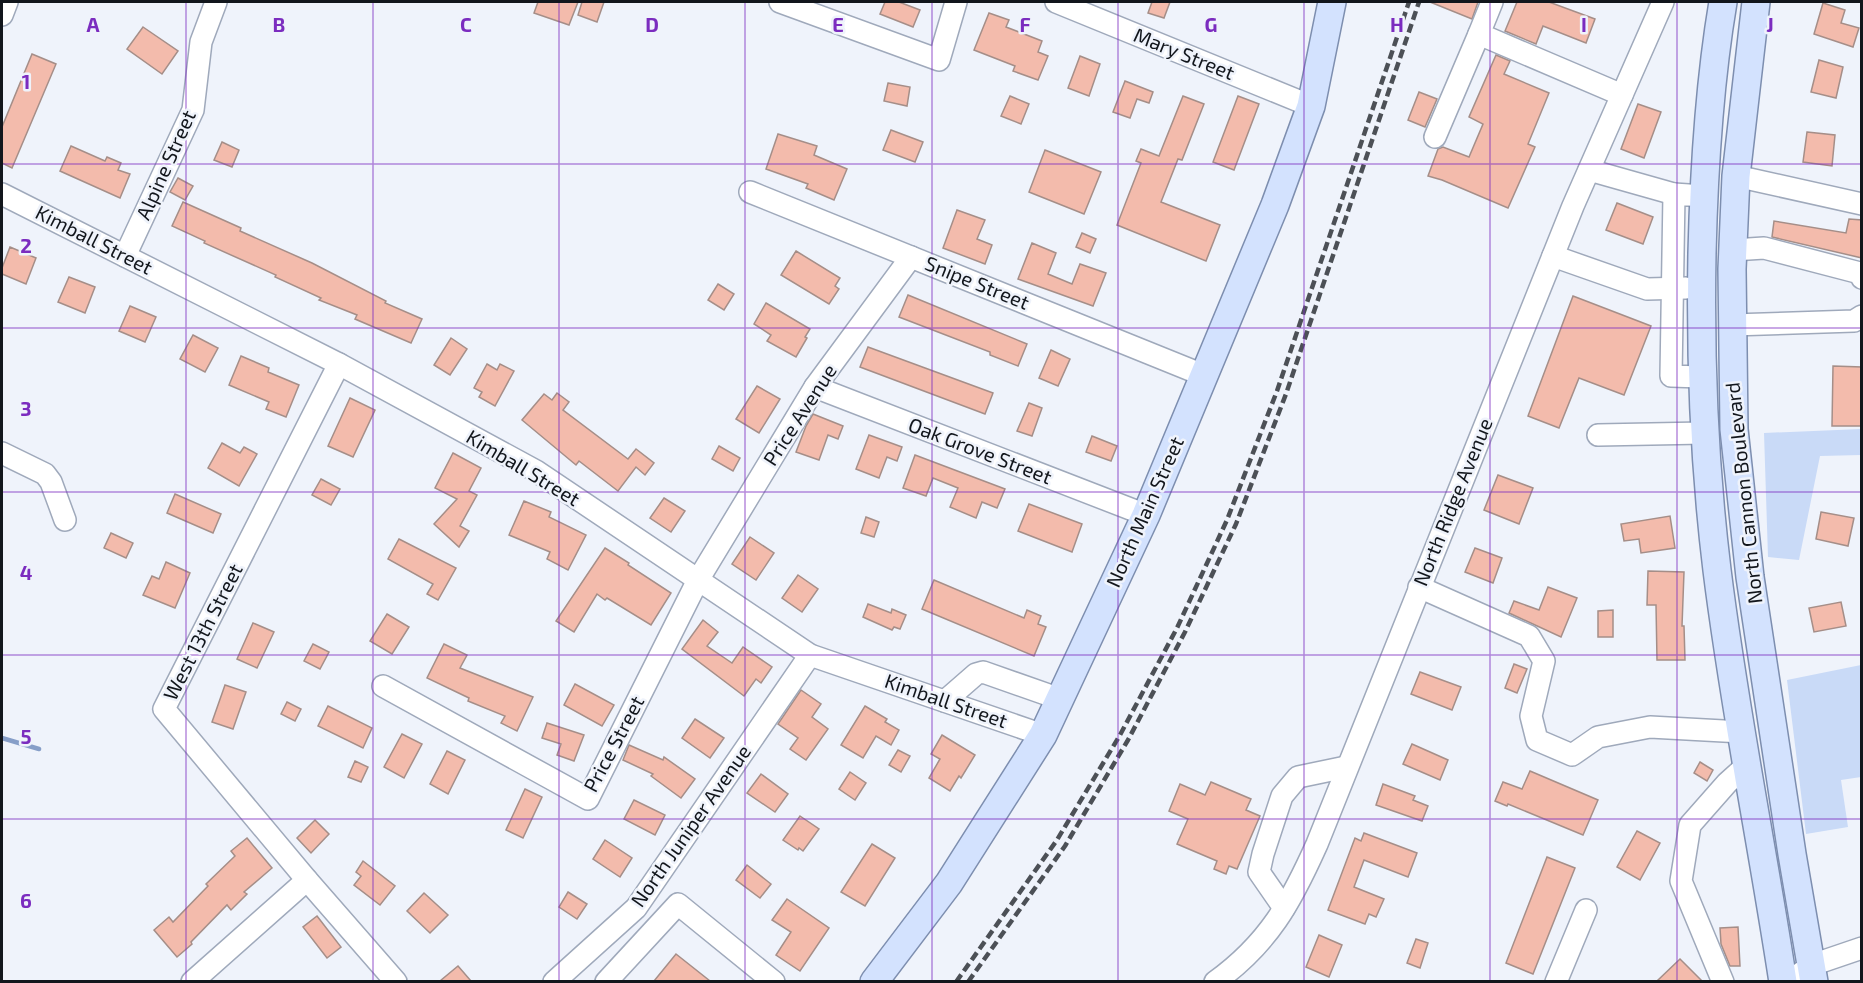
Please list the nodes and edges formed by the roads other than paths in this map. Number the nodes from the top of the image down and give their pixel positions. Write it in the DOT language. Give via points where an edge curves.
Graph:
graph roads {
  1 [pos="7,2"];
  2 [pos="216,2"];
  3 [pos="780,2"];
  4 [pos="956,2"];
  5 [pos="1056,2"];
  6 [pos="1332,2"];
  7 [pos="1492,2"];
  8 [pos="1663,2"];
  9 [pos="1724,2"];
  10 [pos="1756,2"];
  11 [pos="2,15"];
  12 [pos="1479,33"];
  13 [pos="1622,95"];
  14 [pos="1311,106"];
  15 [pos="1435,137"];
  16 [pos="1589,170"];
  17 [pos="1736,176"];
  18 [pos="750,192"];
  19 [pos="2,194"];
  20 [pos="1674,194"];
  21 [pos="1703,196"];
  22 [pos="1862,204"];
  23 [pos="1732,250"];
  24 [pos="124,256"];
  25 [pos="1553,256"];
  26 [pos="911,257"];
  27 [pos="1862,278"];
  28 [pos="1673,288"];
  29 [pos="1701,288"];
  30 [pos="1862,316"];
  31 [pos="1732,325"];
  32 [pos="339,364"];
  33 [pos="1203,375"];
  34 [pos="1701,377"];
  35 [pos="815,387"];
  36 [pos="1704,433"];
  37 [pos="1598,435"];
  38 [pos="2,453"];
  39 [pos="1146,515"];
  40 [pos="65,520"];
  41 [pos="698,580"];
  42 [pos="1419,587"];
  43 [pos="810,655"];
  44 [pos="383,686"];
  45 [pos="1060,699"];
  46 [pos="945,701"];
  47 [pos="1742,732"];
  48 [pos="1043,735"];
  49 [pos="1747,765"];
  50 [pos="1346,767"];
  51 [pos="307,880"];
  52 [pos="1284,908"];
  53 [pos="1586,910"];
  54 [pos="1862,948"];
  55 [pos="1247,956"];
  56 [pos="1813,973"];
  57 [pos="192,981"];
  58 [pos="396,981"];
  59 [pos="554,981"];
  60 [pos="606,981"];
  61 [pos="774,981"];
  62 [pos="874,981"];
  63 [pos="1215,981"];
  64 [pos="1242,981"];
  65 [pos="1556,981"];
  66 [pos="1723,981"];
  67 [pos="1783,981"];
  68 [pos="1788,981"];
  1 -- 11 [label="street"];
  2 -- 24 [label="street, Alpine Street" via="201,42 193,110"];
  3 -- 4 [label="street" via="939,60"];
  5 -- 14 [label="street, Mary Street"];
  6 -- 14 [label="main road, North Main Street"];
  7 -- 12 [label="street"];
  8 -- 13 [label="street, North Ridge Avenue"];
  9 -- 21 [label="main road, North Cannon Boulevard"];
  10 -- 17 [label="main road, North Cannon Boulevard"];
  12 -- 13 [label="street"];
  12 -- 15 [label="street"];
  13 -- 16 [label="street, North Ridge Avenue"];
  14 -- 33 [label="main road, North Main Street" via="1275,204"];
  16 -- 20 [label="street"];
  16 -- 25 [label="street, North Ridge Avenue"];
  17 -- 22 [label="street"];
  17 -- 23 [label="main road, North Cannon Boulevard"];
  18 -- 26 [label="street, Snipe Street"];
  19 -- 24 [label="street, Kimball Street"];
  20 -- 21 [label="street"];
  20 -- 28 [label="street"];
  21 -- 29 [label="main road, North Cannon Boulevard"];
  23 -- 27 [label="street" via="1764,248 1860,273"];
  23 -- 31 [label="main road, North Cannon Boulevard"];
  24 -- 32 [label="street, Kimball Street"];
  25 -- 28 [label="street" via="1647,289"];
  25 -- 42 [label="street, North Ridge Avenue"];
  26 -- 33 [label="street, Snipe Street"];
  26 -- 35 [label="street, Price Avenue"];
  28 -- 29 [label="street"];
  28 -- 34 [label="street" via="1671,376"];
  29 -- 34 [label="main road, North Cannon Boulevard"];
  30 -- 31 [label="street" via="1854,321"];
  31 -- 56 [label="main road, North Cannon Boulevard" via="1734,429 1749,574"];
  32 -- 41 [label="street, Kimball Street" via="536,471"];
  32 -- 51 [label="street, West 13th Street" via="164,709"];
  33 -- 39 [label="main road, North Main Street"];
  34 -- 36 [label="main road, North Cannon Boulevard"];
  35 -- 39 [label="street, Oak Grove Street"];
  35 -- 41 [label="street, Price Avenue"];
  36 -- 37 [label="street"];
  36 -- 47 [label="main road, North Cannon Boulevard" via="1717,572"];
  38 -- 40 [label="street" via="45,474"];
  39 -- 45 [label="main road, North Main Street"];
  41 -- 43 [label="street, Kimball Street"];
  41 -- 44 [label="street, Price Street" via="588,799"];
  42 -- 47 [label="street" via="1529,636 1544,661 1531,716 1537,740 1572,755 1598,737 1650,728"];
  42 -- 50 [label="street, North Ridge Avenue"];
  43 -- 46 [label="street, Kimball Street"];
  43 -- 59 [label="street, North Juniper Avenue" via="636,908"];
  45 -- 46 [label="street" via="983,672"];
  45 -- 48 [label="main road, North Main Street"];
  46 -- 48 [label="street, Kimball Street"];
  47 -- 49 [label="main road, North Cannon Boulevard"];
  48 -- 62 [label="main road, North Main Street" via="949,883"];
  49 -- 66 [label="street" via="1690,825 1681,881"];
  49 -- 67 [label="main road, North Cannon Boulevard"];
  50 -- 52 [label="street, North Ridge Avenue" via="1313,853"];
  50 -- 52 [label="street" via="1298,777 1282,796 1259,872"];
  51 -- 57 [label="street"];
  51 -- 58 [label="street, West 13th Street"];
  52 -- 55 [label="street, North Ridge Avenue" via="1271,930"];
  53 -- 65 [label="street"];
  54 -- 56 [label="street"];
  55 -- 63 [label="street, North Ridge Avenue"];
  55 -- 64 [label="street"];
  56 -- 68 [label="street"];
  60 -- 61 [label="street" via="678,904"];
}
